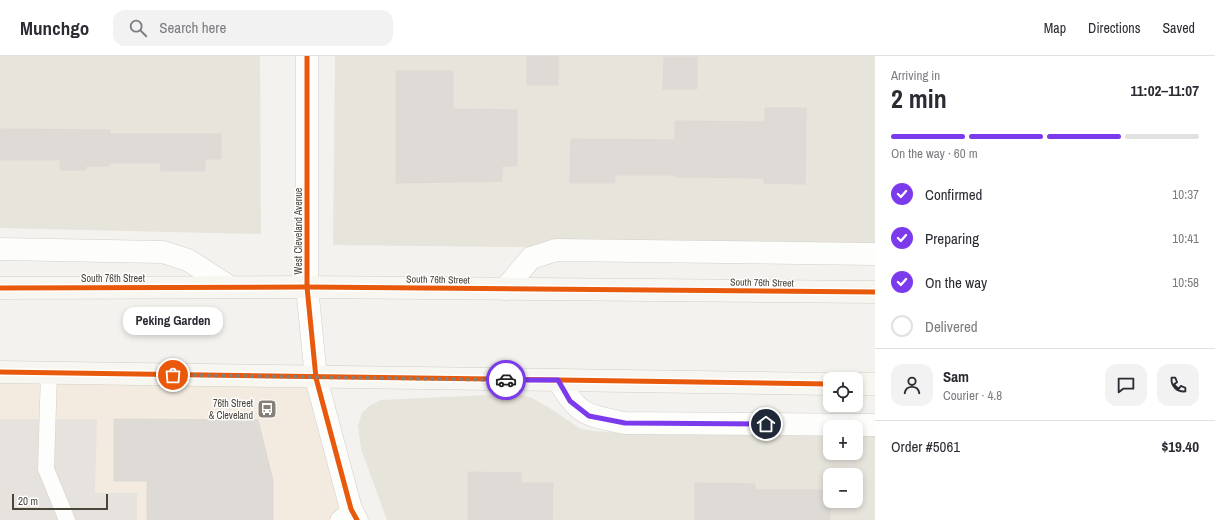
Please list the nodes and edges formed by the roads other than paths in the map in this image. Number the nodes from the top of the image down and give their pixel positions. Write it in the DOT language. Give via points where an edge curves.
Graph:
graph roads {
  1 [pos="307,56"];
  2 [pos="0,248"];
  3 [pos="875,254"];
  4 [pos="230,287"];
  5 [pos="307,287"];
  6 [pos="0,288"];
  7 [pos="506,288"];
  8 [pos="875,292"];
  9 [pos="0,372"];
  10 [pos="49,373"];
  11 [pos="316,378"];
  12 [pos="558,380"];
  13 [pos="823,384"];
  14 [pos="863,384"];
  15 [pos="875,384"];
  16 [pos="875,425"];
  17 [pos="349,516"];
  18 [pos="67,520"];
  1 -- 5 [label="street, West Cleveland Avenue"];
  2 -- 4 [label="street" via="163,252 188,260"];
  3 -- 7 [label="street" via="556,250 531,258"];
  4 -- 5 [label="main road, South 76th Street"];
  4 -- 6 [label="main road, South 76th Street"];
  5 -- 7 [label="main road, South 76th Street"];
  5 -- 11 [label="street, West Cleveland Avenue"];
  7 -- 8 [label="main road, South 76th Street"];
  9 -- 10 [label="main road"];
  10 -- 11 [label="main road"];
  10 -- 18 [label="lane" via="46,469"];
  11 -- 12 [label="main road"];
  11 -- 17 [label="street, West Cleveland Avenue"];
  12 -- 13 [label="main road"];
  12 -- 16 [label="street" via="570,401 589,416 625,423"];
  14 -- 15 [label="main road"];
}
